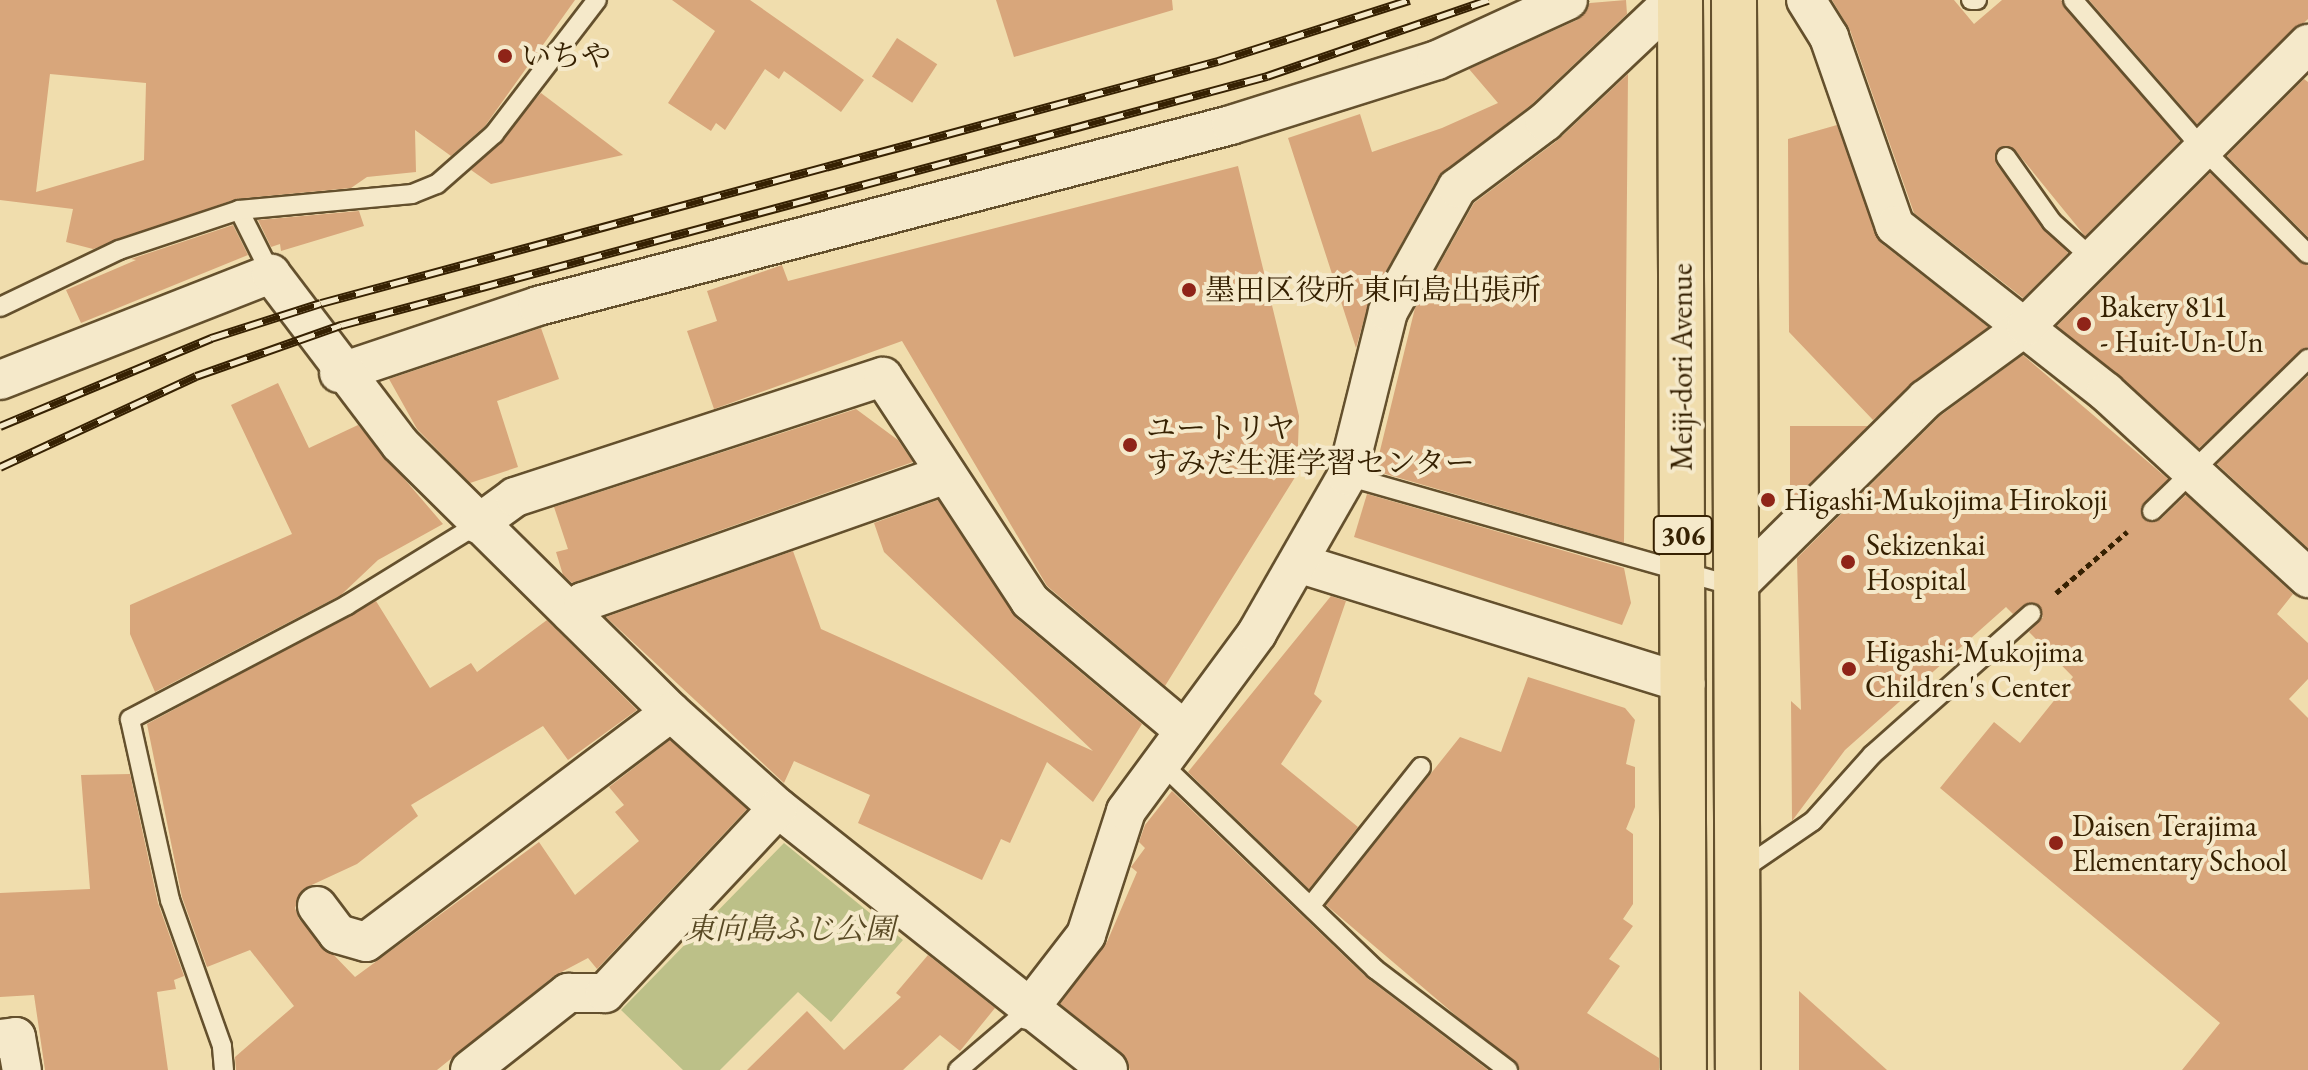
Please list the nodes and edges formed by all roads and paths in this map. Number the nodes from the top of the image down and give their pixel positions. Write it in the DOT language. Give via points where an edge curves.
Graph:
graph roads {
  1 [pos="597,0"];
  2 [pos="1568,0"];
  3 [pos="1674,0"];
  4 [pos="1680,0"];
  5 [pos="1734,0"];
  6 [pos="1806,0"];
  7 [pos="2073,0"];
  8 [pos="2308,44"];
  9 [pos="2203,149"];
  10 [pos="2006,157"];
  11 [pos="239,210"];
  12 [pos="2308,254"];
  13 [pos="2093,259"];
  14 [pos="271,274"];
  15 [pos="0,307"];
  16 [pos="2026,326"];
  17 [pos="2308,359"];
  18 [pos="339,373"];
  19 [pos="0,380"];
  20 [pos="946,474"];
  21 [pos="2190,474"];
  22 [pos="1347,476"];
  23 [pos="2152,511"];
  24 [pos="478,524"];
  25 [pos="1298,563"];
  26 [pos="1684,573"];
  27 [pos="2308,578"];
  28 [pos="1736,587"];
  29 [pos="571,613"];
  30 [pos="2031,614"];
  31 [pos="1686,684"];
  32 [pos="671,712"];
  33 [pos="1185,731"];
  34 [pos="1162,764"];
  35 [pos="1421,767"];
  36 [pos="778,808"];
  37 [pos="1739,872"];
  38 [pos="1312,904"];
  39 [pos="317,906"];
  40 [pos="1028,1010"];
  41 [pos="0,1039"];
  42 [pos="22,1070"];
  43 [pos="224,1070"];
  44 [pos="470,1070"];
  45 [pos="958,1070"];
  46 [pos="1108,1070"];
  47 [pos="1508,1070"];
  48 [pos="1684,1070"];
  49 [pos="1738,1070"];
  1 -- 11 [label="lane" via="494,134 437,184 412,194"];
  2 -- 18 [label="street" via="1437,60 1231,125 538,306"];
  3 -- 22 [label="street" via="1545,122 1457,188 1388,312"];
  4 -- 26 [label="main road, Meiji-dori Avenue / 306"];
  5 -- 28 [label="main road, Meiji-dori Avenue / 306"];
  6 -- 16 [label="street" via="1829,37 1895,226 1934,263"];
  7 -- 9 [label="lane"];
  8 -- 9 [label="street"];
  9 -- 12 [label="lane"];
  9 -- 13 [label="street"];
  10 -- 13 [label="lane" via="2052,222"];
  11 -- 14 [label="lane"];
  11 -- 15 [label="lane" via="119,250"];
  13 -- 16 [label="street"];
  14 -- 18 [label="street"];
  14 -- 19 [label="street"];
  16 -- 21 [label="street"];
  16 -- 28 [label="street" via="1926,399"];
  17 -- 21 [label="lane"];
  18 -- 24 [label="street"];
  20 -- 24 [label="street" via="883,377 515,497"];
  20 -- 29 [label="street" via="583,602"];
  20 -- 33 [label="street" via="1030,601"];
  21 -- 23 [label="lane"];
  21 -- 27 [label="street"];
  22 -- 25 [label="street"];
  22 -- 26 [label="lane"];
  23 -- 30 [label="path"];
  24 -- 29 [label="street"];
  24 -- 43 [label="lane" via="347,605 130,719 170,900 222,1046"];
  25 -- 31 [label="street"];
  25 -- 33 [label="street"];
  26 -- 28 [label="lane"];
  26 -- 31 [label="main road, Meiji-dori Avenue / 306"];
  28 -- 37 [label="main road, Meiji-dori Avenue / 306"];
  29 -- 32 [label="street"];
  30 -- 37 [label="lane" via="1872,755 1813,821"];
  31 -- 48 [label="main road, Meiji-dori Avenue / 306"];
  32 -- 36 [label="street"];
  32 -- 39 [label="street" via="366,942 338,934"];
  33 -- 34 [label="street"];
  34 -- 38 [label="lane"];
  34 -- 40 [label="street" via="1126,811 1093,897 1086,935"];
  35 -- 38 [label="lane"];
  36 -- 40 [label="street"];
  36 -- 44 [label="street" via="605,993 568,993"];
  37 -- 49 [label="main road, Meiji-dori Avenue / 306"];
  38 -- 47 [label="lane" via="1375,969"];
  40 -- 45 [label="lane"];
  40 -- 46 [label="street"];
  41 -- 42 [label="street" via="16,1037"];
}
